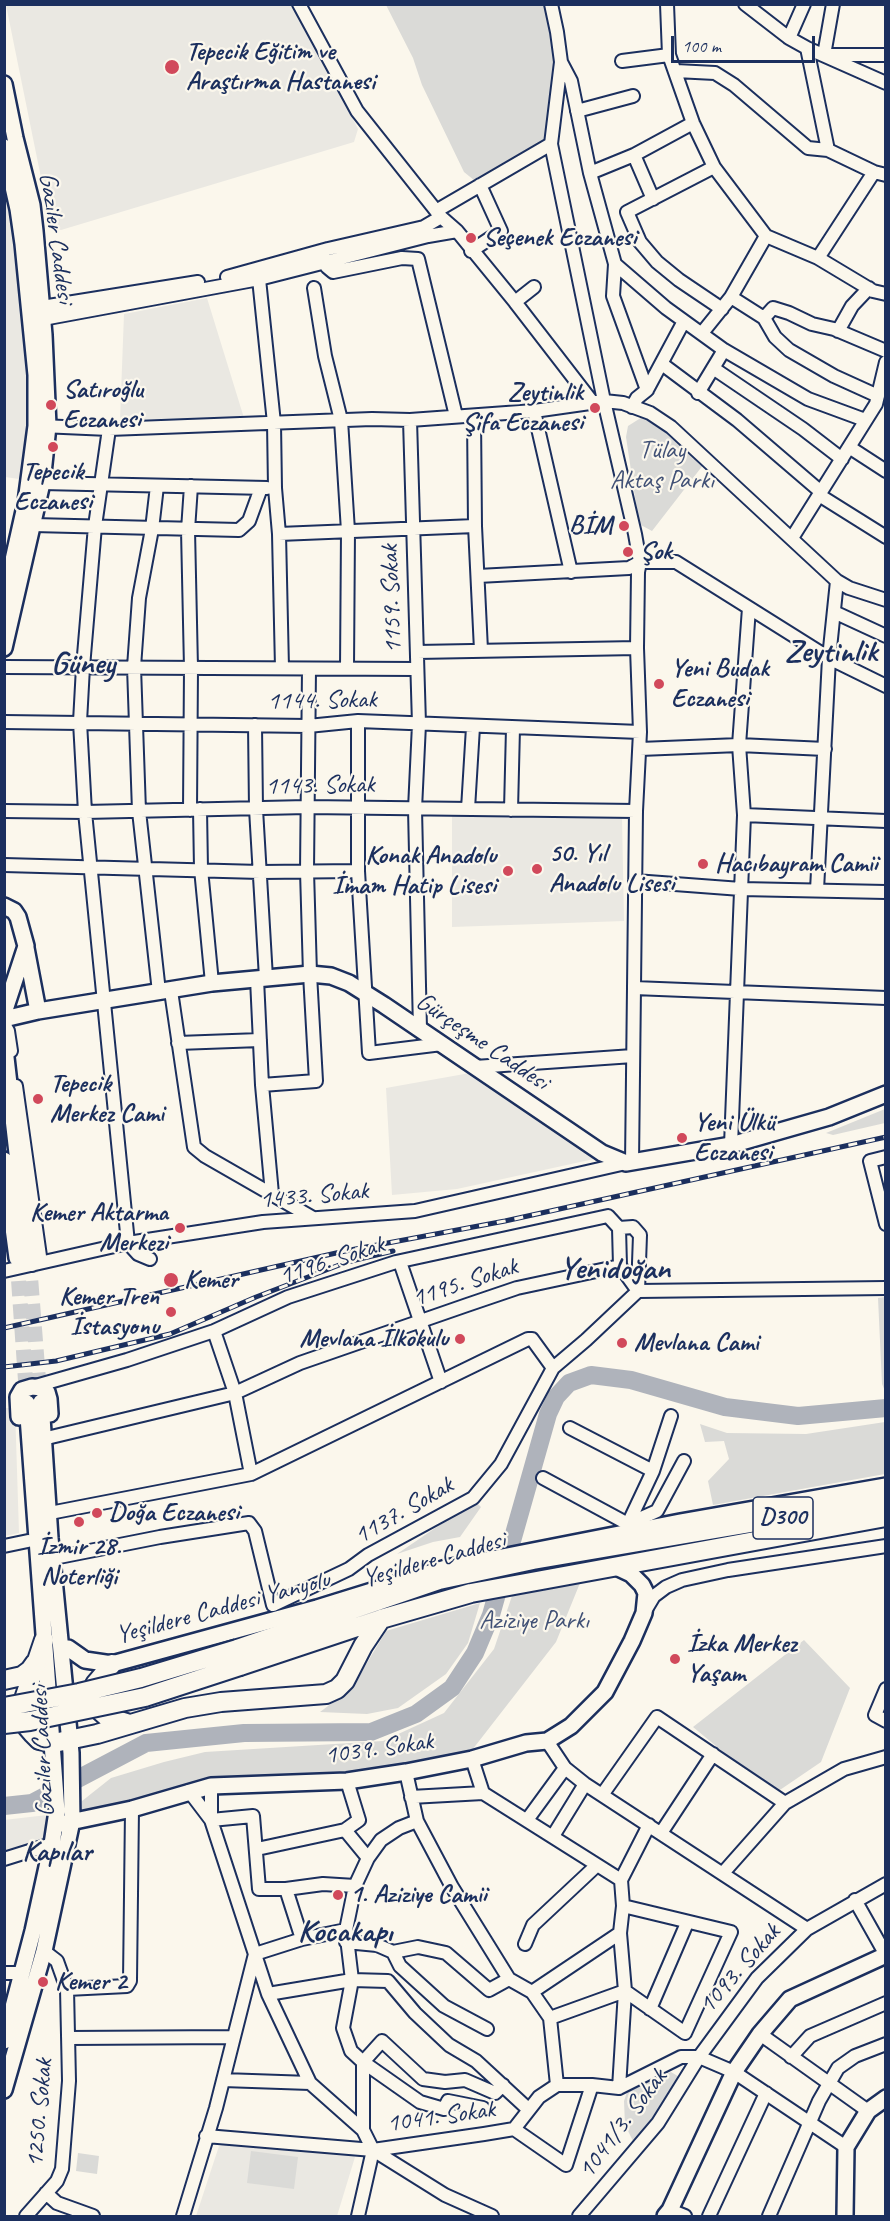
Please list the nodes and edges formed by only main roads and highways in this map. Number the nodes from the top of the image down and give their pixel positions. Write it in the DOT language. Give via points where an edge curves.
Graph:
graph roads {
  1 [pos="4,84"];
  2 [pos="4,147"];
  3 [pos="38,316"];
  4 [pos="42,426"];
  5 [pos="4,600"];
  6 [pos="5,641"];
  7 [pos="4,906"];
  8 [pos="26,946"];
  9 [pos="39,1011"];
  10 [pos="4,1013"];
  11 [pos="4,1019"];
  12 [pos="4,1040"];
  13 [pos="885,1094"];
  14 [pos="4,1160"];
  15 [pos="16,1264"];
  16 [pos="39,1400"];
  17 [pos="885,1486"];
  18 [pos="885,1500"];
  19 [pos="885,1517"];
  20 [pos="674,1530"];
  21 [pos="489,1564"];
  22 [pos="614,1566"];
  23 [pos="381,1619"];
  24 [pos="44,1640"];
  25 [pos="68,1648"];
  26 [pos="238,1658"];
  27 [pos="37,1659"];
  28 [pos="112,1664"];
  29 [pos="9,1679"];
  30 [pos="64,1681"];
  31 [pos="4,1707"];
  32 [pos="4,1724"];
  33 [pos="130,1724"];
  34 [pos="62,1742"];
  35 [pos="64,1817"];
  36 [pos="885,1955"];
  37 [pos="4,2041"];
  38 [pos="4,2090"];
  39 [pos="885,2098"];
  40 [pos="667,2213"];
  41 [pos="845,2217"];
  1 -- 3 [label="main road, Gaziler Caddesi" via="32,205"];
  2 -- 3 [label="main road, Gaziler Caddesi"];
  3 -- 4 [label="main road, Gaziler Caddesi"];
  4 -- 5 [label="main road, Gaziler Caddesi"];
  4 -- 6 [label="main road, Gaziler Caddesi" via="42,483"];
  7 -- 8 [label="main road" via="18,917"];
  8 -- 9 [label="main road"];
  8 -- 10 [label="main road"];
  9 -- 11 [label="main road, Gürçeşme Caddesi"];
  9 -- 13 [label="main road, Gürçeşme Caddesi" via="212,983 310,974 331,976 365,993 602,1153 629,1163 731,1145 829,1117"];
  12 -- 15 [label="main road"];
  14 -- 15 [label="main road"];
  16 -- 24 [label="main road, Gaziler Caddesi"];
  16 -- 24 [label="main road, Gaziler Caddesi" via="42,1388 32,1387 22,1390 18,1401 33,1607"];
  16 -- 25 [label="main road" via="51,1437"];
  16 -- 30 [label="main road, Gaziler Caddesi"];
  17 -- 20 [label="main road"];
  18 -- 20 [label="highway, Yeşildere Caddesi / D300"];
  19 -- 22 [label="highway, Yeşildere Caddesi"];
  20 -- 21 [label="highway, Yeşildere Caddesi"];
  21 -- 26 [label="highway, Yeşildere Caddesi"];
  21 -- 28 [label="main road, Yeşildere Caddesi Yanyolu" via="446,1568 318,1608"];
  22 -- 23 [label="highway, Yeşildere Caddesi" via="471,1593"];
  22 -- 35 [label="main road, 1039. Sokak" via="637,1578 650,1594 644,1612 605,1692 571,1726 547,1741 406,1772 347,1781 211,1786 132,1809"];
  23 -- 26 [label="highway, Yeşildere Caddesi"];
  23 -- 33 [label="highway" via="345,1681 326,1694 221,1702 178,1709"];
  24 -- 27 [label="highway"];
  24 -- 34 [label="main road, Gaziler Caddesi"];
  25 -- 28 [label="main road, Yeşildere Caddesi Yanyolu" via="85,1660"];
  25 -- 30 [label="main road"];
  26 -- 31 [label="highway, Yeşildere Caddesi, bridge"];
  26 -- 32 [label="highway, Yeşildere Caddesi, bridge" via="145,1697"];
  27 -- 29 [label="highway" via="30,1671"];
  27 -- 34 [label="highway" via="25,1696 24,1718 39,1740"];
  28 -- 33 [label="highway" via="95,1684 95,1702 107,1717"];
  30 -- 34 [label="main road, Gaziler Caddesi"];
  33 -- 34 [label="highway"];
  34 -- 35 [label="main road, Gaziler Caddesi" via="55,1765"];
  34 -- 35 [label="main road, Gaziler Caddesi" via="71,1762"];
  35 -- 37 [label="main road, Gaziler Caddesi" via="52,1844"];
  35 -- 38 [label="main road, Gaziler Caddesi" via="44,1951"];
  36 -- 40 [label="main road" via="790,1999 760,2034 734,2072"];
  39 -- 41 [label="main road" via="868,2111 846,2147"];
}
